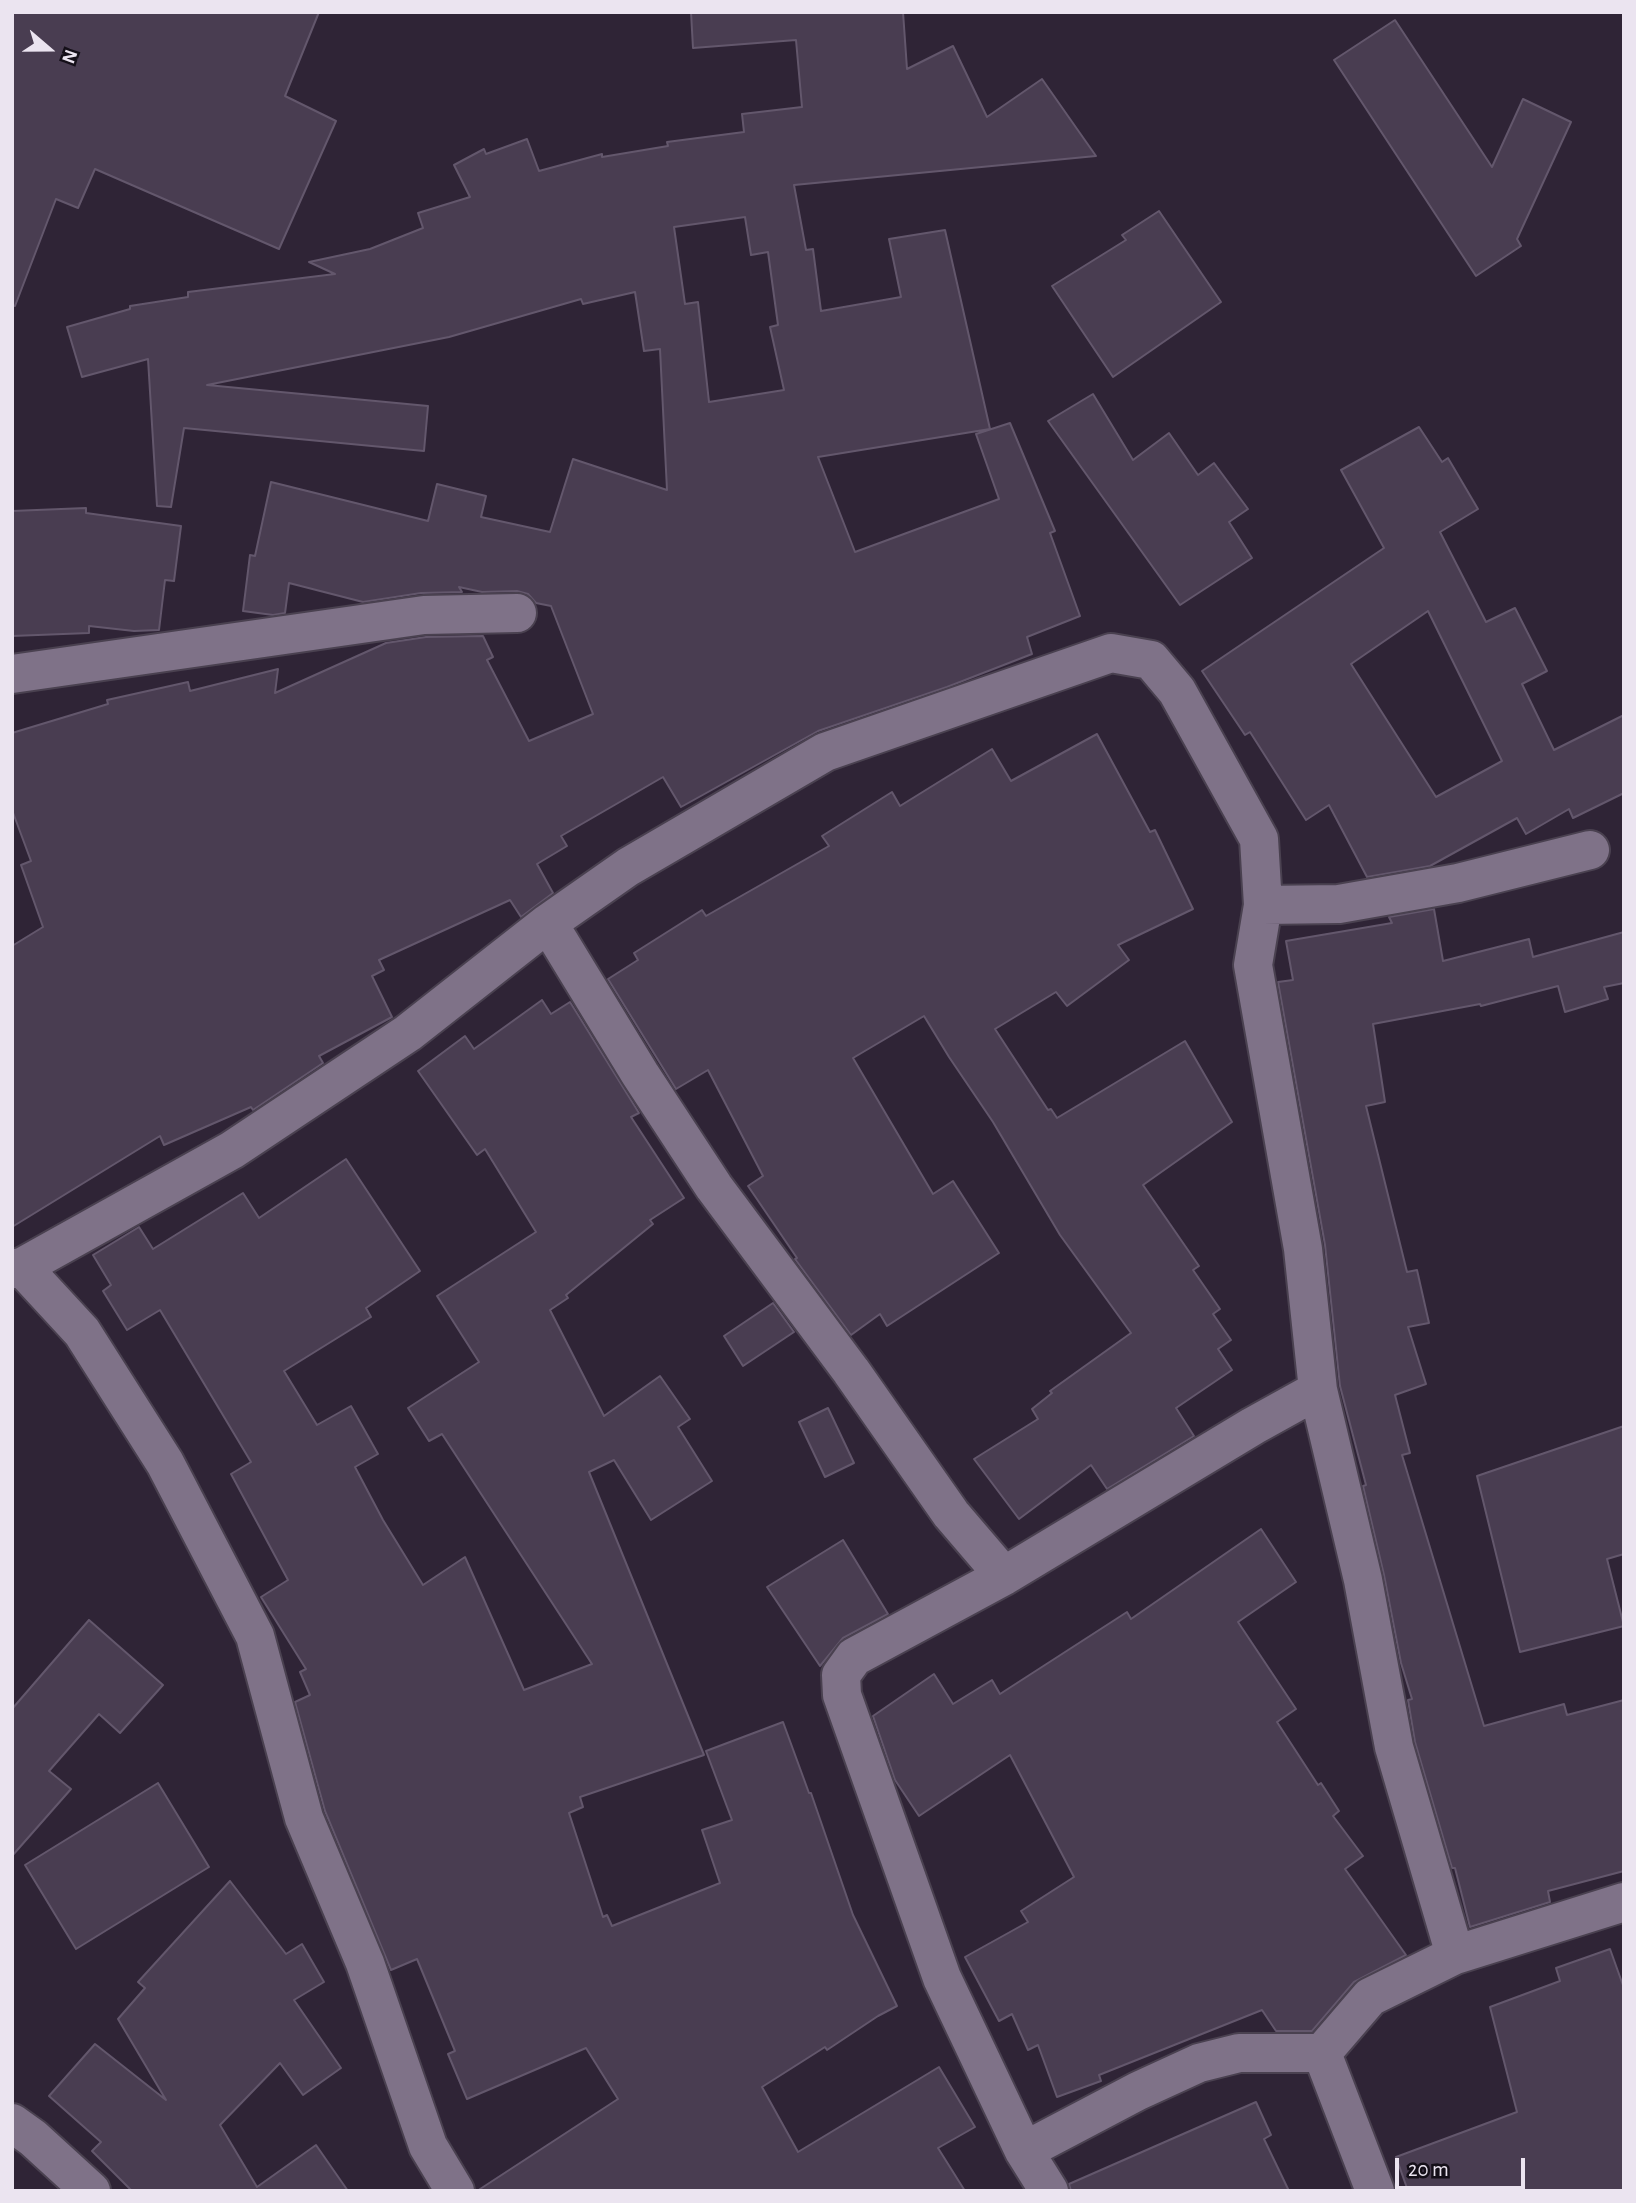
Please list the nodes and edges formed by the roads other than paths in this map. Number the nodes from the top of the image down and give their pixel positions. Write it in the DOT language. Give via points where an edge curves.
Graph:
graph roads {
  1 [pos="517,613"];
  2 [pos="12,674"];
  3 [pos="1590,850"];
  4 [pos="1263,905"];
  5 [pos="548,923"];
  6 [pos="17,1268"];
  7 [pos="1318,1391"];
  8 [pos="1004,1576"];
  9 [pos="1624,1902"];
  10 [pos="1455,1955"];
  11 [pos="1322,2053"];
  12 [pos="12,2123"];
  13 [pos="1024,2151"];
  14 [pos="91,2191"];
  15 [pos="455,2191"];
  16 [pos="1049,2191"];
  17 [pos="1375,2191"];
  1 -- 2 [label="street" via="424,615"];
  3 -- 4 [label="street" via="1458,883 1339,904"];
  4 -- 5 [label="street" via="1259,839 1177,691 1151,660 1111,653 825,752 628,867"];
  4 -- 7 [label="street" via="1253,965 1303,1249"];
  5 -- 6 [label="street" via="408,1033 232,1150"];
  5 -- 8 [label="street" via="714,1187 951,1514"];
  6 -- 15 [label="street" via="82,1332 166,1463 255,1636 303,1818 365,1963 428,2146"];
  7 -- 8 [label="street"];
  7 -- 10 [label="street" via="1363,1580 1394,1747"];
  8 -- 13 [label="street" via="854,1657 841,1675 842,1695 942,1978"];
  9 -- 10 [label="street"];
  10 -- 11 [label="street" via="1370,1997"];
  11 -- 13 [label="street" via="1239,2053 1199,2063"];
  11 -- 17 [label="street"];
  12 -- 14 [label="street"];
  13 -- 16 [label="street"];
}
